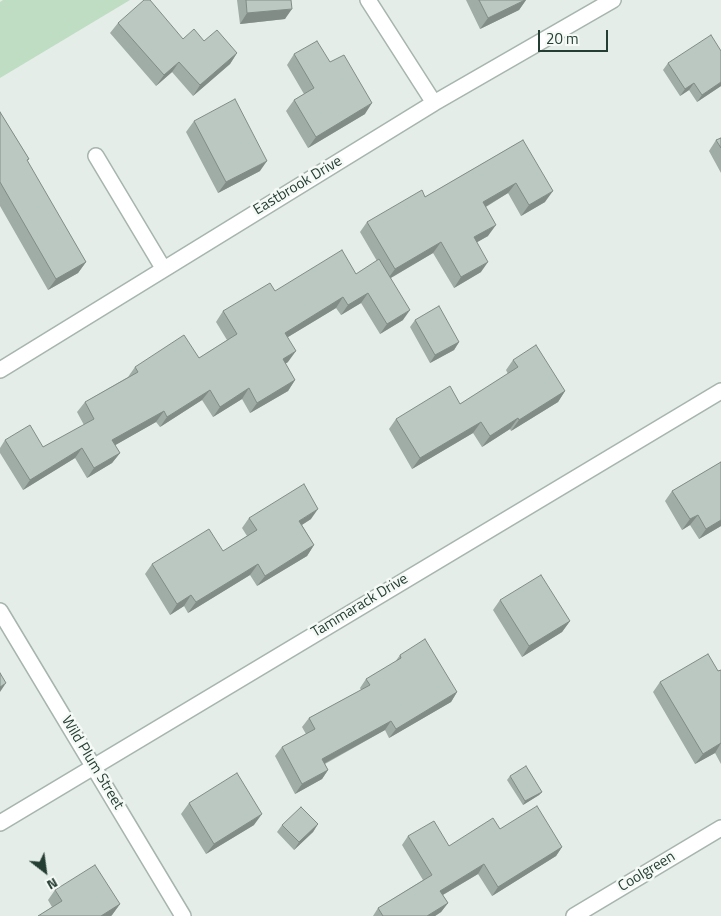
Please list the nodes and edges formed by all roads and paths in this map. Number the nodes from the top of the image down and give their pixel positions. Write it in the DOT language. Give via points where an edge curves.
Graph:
graph roads {
  1 [pos="368,0"];
  2 [pos="613,0"];
  3 [pos="434,103"];
  4 [pos="96,156"];
  5 [pos="163,268"];
  6 [pos="0,370"];
  7 [pos="721,391"];
  8 [pos="0,611"];
  9 [pos="93,766"];
  10 [pos="0,823"];
  11 [pos="721,828"];
  12 [pos="183,916"];
  13 [pos="574,916"];
  1 -- 3 [label="street"];
  2 -- 3 [label="street, Eastbrook Drive"];
  3 -- 5 [label="street, Eastbrook Drive"];
  4 -- 5 [label="street"];
  5 -- 6 [label="street, Eastbrook Drive"];
  7 -- 9 [label="street, Tammarack Drive"];
  8 -- 9 [label="street, Wild Plum Street"];
  9 -- 10 [label="street, Tammarack Drive"];
  9 -- 12 [label="street, Wild Plum Street"];
  11 -- 13 [label="street, Coolgreen"];
}
